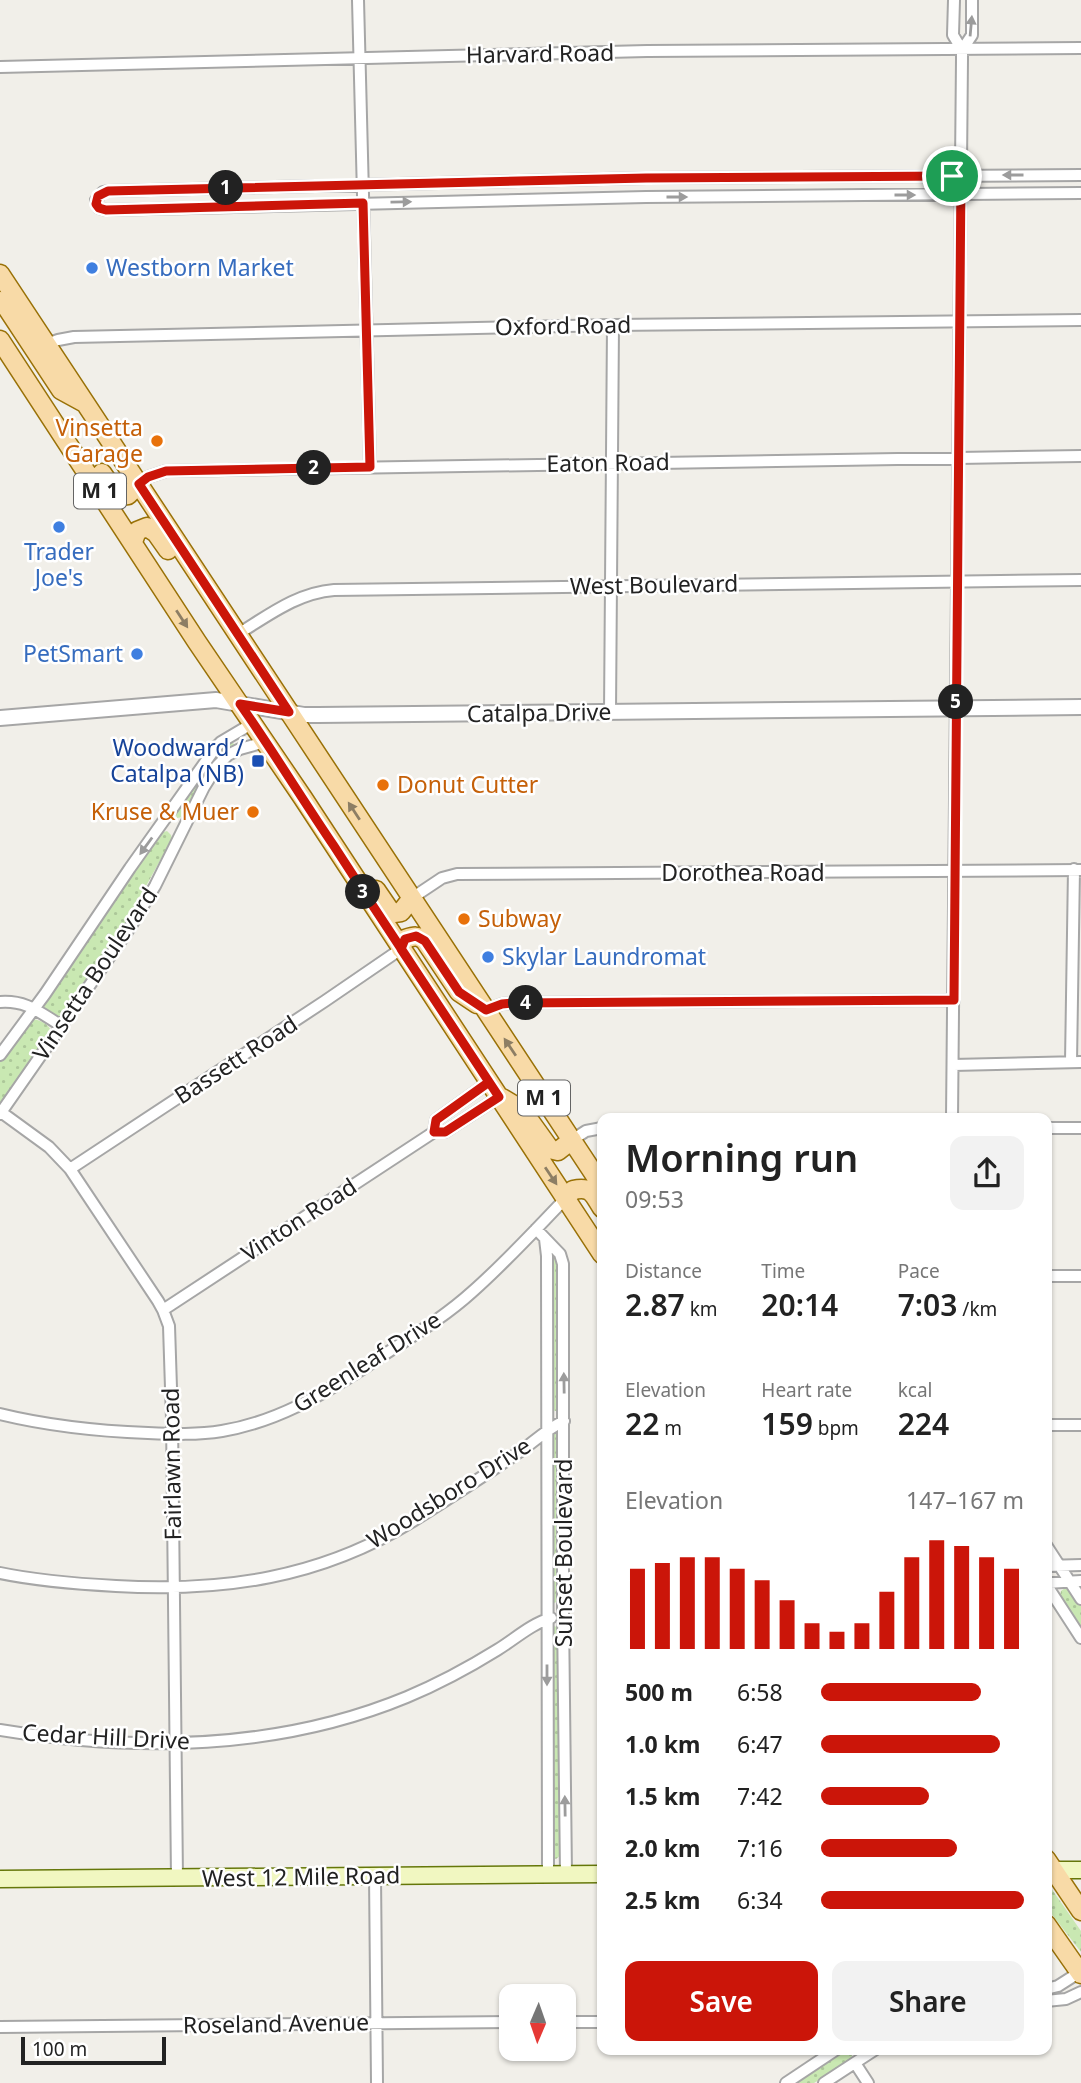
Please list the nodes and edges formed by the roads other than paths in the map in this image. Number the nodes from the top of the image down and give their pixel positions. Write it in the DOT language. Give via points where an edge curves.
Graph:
graph roads {
  1 [pos="358,0"];
  2 [pos="954,0"];
  3 [pos="972,0"];
  4 [pos="1081,48"];
  5 [pos="962,50"];
  6 [pos="360,58"];
  7 [pos="0,67"];
  8 [pos="1081,175"];
  9 [pos="961,176"];
  10 [pos="646,178"];
  11 [pos="363,185"];
  12 [pos="1081,193"];
  13 [pos="961,195"];
  14 [pos="646,197"];
  15 [pos="363,203"];
  16 [pos="0,274"];
  17 [pos="0,301"];
  18 [pos="1081,320"];
  19 [pos="960,321"];
  20 [pos="613,325"];
  21 [pos="366,330"];
  22 [pos="0,340"];
  23 [pos="46,344"];
  24 [pos="29,385"];
  25 [pos="86,404"];
  26 [pos="1081,456"];
  27 [pos="959,457"];
  28 [pos="612,463"];
  29 [pos="370,467"];
  30 [pos="139,484"];
  31 [pos="133,542"];
  32 [pos="1081,580"];
  33 [pos="958,581"];
  34 [pos="611,586"];
  35 [pos="238,634"];
  36 [pos="240,704"];
  37 [pos="1081,707"];
  38 [pos="956,708"];
  39 [pos="289,712"];
  40 [pos="610,712"];
  41 [pos="0,718"];
  42 [pos="253,723"];
  43 [pos="265,742"];
  44 [pos="303,797"];
  45 [pos="164,820"];
  46 [pos="183,831"];
  47 [pos="1077,869"];
  48 [pos="954,871"];
  49 [pos="412,898"];
  50 [pos="401,949"];
  51 [pos="954,1000"];
  52 [pos="0,1002"];
  53 [pos="32,1008"];
  54 [pos="486,1010"];
  55 [pos="62,1026"];
  56 [pos="0,1055"];
  57 [pos="1076,1062"];
  58 [pos="953,1065"];
  59 [pos="494,1089"];
  60 [pos="1,1113"];
  61 [pos="952,1113"];
  62 [pos="1052,1128"];
  63 [pos="1081,1128"];
  64 [pos="597,1129"];
  65 [pos="434,1132"];
  66 [pos="572,1140"];
  67 [pos="70,1169"];
  68 [pos="597,1178"];
  69 [pos="566,1198"];
  70 [pos="597,1201"];
  71 [pos="536,1229"];
  72 [pos="545,1239"];
  73 [pos="597,1246"];
  74 [pos="1052,1276"];
  75 [pos="1081,1276"];
  76 [pos="163,1310"];
  77 [pos="0,1414"];
  78 [pos="564,1421"];
  79 [pos="1052,1425"];
  80 [pos="1081,1425"];
  81 [pos="547,1430"];
  82 [pos="172,1433"];
  83 [pos="1052,1554"];
  84 [pos="1059,1565"];
  85 [pos="1081,1565"];
  86 [pos="1052,1566"];
  87 [pos="0,1573"];
  88 [pos="1075,1581"];
  89 [pos="1052,1583"];
  90 [pos="174,1588"];
  91 [pos="1052,1593"];
  92 [pos="1081,1599"];
  93 [pos="563,1614"];
  94 [pos="547,1619"];
  95 [pos="1081,1638"];
  96 [pos="0,1731"];
  97 [pos="175,1743"];
  98 [pos="1052,1866"];
  99 [pos="1052,1870"];
  100 [pos="1081,1870"];
  101 [pos="548,1874"];
  102 [pos="597,1874"];
  103 [pos="566,1875"];
  104 [pos="375,1876"];
  105 [pos="177,1878"];
  106 [pos="0,1879"];
  107 [pos="1081,1911"];
  108 [pos="1052,1932"];
  109 [pos="1081,1972"];
  110 [pos="1052,1988"];
  111 [pos="1081,1992"];
  112 [pos="1052,2000"];
  113 [pos="499,2022"];
  114 [pos="576,2022"];
  115 [pos="597,2022"];
  116 [pos="377,2024"];
  117 [pos="0,2027"];
  118 [pos="828,2055"];
  119 [pos="864,2055"];
  120 [pos="855,2063"];
  121 [pos="377,2083"];
  122 [pos="786,2083"];
  123 [pos="824,2083"];
  124 [pos="868,2083"];
  1 -- 6 [label="street"];
  2 -- 5 [label="street" via="953,35"];
  5 -- 3 [label="street, one-way" via="972,35"];
  4 -- 5 [label="street, Harvard Road"];
  5 -- 6 [label="street, Harvard Road"];
  5 -- 9 [label="street"];
  6 -- 7 [label="street, Harvard Road"];
  6 -- 11 [label="street"];
  8 -- 9 [label="street, one-way"];
  9 -- 10 [label="street"];
  9 -- 13 [label="street"];
  10 -- 11 [label="street"];
  10 -- 14 [label="street"];
  11 -- 15 [label="street"];
  11 -- 15 [label="street" via="108,191 96,200 99,208 106,210"];
  12 -- 13 [label="street"];
  14 -- 13 [label="street, one-way"];
  13 -- 19 [label="street"];
  15 -- 14 [label="street, one-way"];
  15 -- 21 [label="street"];
  16 -- 23 [label="main road, M 1"];
  17 -- 25 [label="main road" via="61,390"];
  18 -- 19 [label="street, Oxford Road"];
  19 -- 20 [label="street, Oxford Road"];
  19 -- 27 [label="street"];
  20 -- 21 [label="street, Oxford Road"];
  20 -- 28 [label="street"];
  21 -- 23 [label="street, Oxford Road" via="74,337"];
  21 -- 29 [label="street"];
  22 -- 24 [label="main road, M 1"];
  23 -- 25 [label="main road, M 1"];
  24 -- 30 [label="main road" via="52,399 115,492 128,495"];
  24 -- 31 [label="main road, M 1"];
  25 -- 30 [label="main road, M 1"];
  26 -- 27 [label="street, Eaton Road"];
  27 -- 28 [label="street, Eaton Road"];
  27 -- 33 [label="street"];
  28 -- 29 [label="street, Eaton Road"];
  28 -- 34 [label="street"];
  29 -- 30 [label="street, Eaton Road" via="166,471"];
  30 -- 35 [label="main road, M 1"];
  31 -- 35 [label="main road" via="141,528 152,529 216,622"];
  31 -- 36 [label="main road, M 1, one-way"];
  32 -- 33 [label="street, West Boulevard"];
  33 -- 34 [label="street, West Boulevard"];
  33 -- 38 [label="street"];
  34 -- 35 [label="street, West Boulevard" via="321,591 293,600"];
  34 -- 40 [label="street"];
  35 -- 39 [label="main road, M 1"];
  36 -- 39 [label="street, Catalpa Drive"];
  36 -- 41 [label="street, Catalpa Drive" via="216,700"];
  36 -- 42 [label="main road, M 1"];
  37 -- 38 [label="street, Catalpa Drive"];
  38 -- 40 [label="street, Catalpa Drive"];
  38 -- 48 [label="street"];
  39 -- 40 [label="street, Catalpa Drive"];
  49 -- 39 [label="main road, M 1, one-way"];
  42 -- 43 [label="main road, M 1"];
  42 -- 45 [label="street, Vinsetta Boulevard" via="216,747"];
  43 -- 44 [label="main road, M 1"];
  43 -- 46 [label="street, Vinsetta Boulevard" via="228,755 217,766"];
  44 -- 49 [label="main road" via="332,826 389,909 401,912"];
  44 -- 50 [label="main road, M 1"];
  45 -- 46 [label="street"];
  45 -- 53 [label="street, Vinsetta Boulevard, one-way"];
  46 -- 55 [label="street, Vinsetta Boulevard" via="131,926"];
  47 -- 48 [label="street, Dorothea Road"];
  47 -- 57 [label="street"];
  48 -- 49 [label="street, Dorothea Road" via="457,874 442,878"];
  48 -- 51 [label="street"];
  49 -- 54 [label="main road, M 1"];
  50 -- 54 [label="main road" via="405,939 421,937 459,992"];
  50 -- 59 [label="main road, M 1"];
  50 -- 67 [label="street, Bassett Road"];
  51 -- 54 [label="street" via="514,1003"];
  51 -- 58 [label="street"];
  52 -- 53 [label="street" via="17,1001"];
  53 -- 55 [label="street"];
  53 -- 56 [label="street, Vinsetta Boulevard"];
  66 -- 54 [label="main road, M 1, one-way"];
  55 -- 60 [label="street, Vinsetta Boulevard"];
  57 -- 58 [label="street"];
  58 -- 61 [label="street"];
  59 -- 65 [label="street, Vinton Road" via="445,1132"];
  59 -- 65 [label="street, Vinton Road" via="436,1120"];
  59 -- 66 [label="main road" via="522,1110 550,1149 558,1151"];
  59 -- 69 [label="main road, M 1, one-way"];
  60 -- 67 [label="street, Fairlawn Road" via="49,1147"];
  62 -- 63 [label="street"];
  64 -- 66 [label="street"];
  65 -- 76 [label="street, Vinton Road"];
  66 -- 68 [label="main road, M 1"];
  67 -- 76 [label="street, Fairlawn Road"];
  69 -- 70 [label="main road" via="583,1188"];
  69 -- 71 [label="street, Greenleaf Drive"];
  69 -- 73 [label="main road, M 1"];
  71 -- 72 [label="street, Sunset Boulevard"];
  71 -- 82 [label="street, Greenleaf Drive" via="452,1309 318,1397 239,1427"];
  78 -- 72 [label="street, Sunset Boulevard, one-way" via="563,1264"];
  72 -- 81 [label="street, Sunset Boulevard"];
  74 -- 75 [label="street"];
  76 -- 82 [label="street, Fairlawn Road" via="169,1326"];
  77 -- 82 [label="street, Greenleaf Drive" via="74,1427"];
  78 -- 81 [label="street, Woodsboro Drive"];
  78 -- 93 [label="street, Sunset Boulevard"];
  79 -- 80 [label="street"];
  81 -- 90 [label="street, Woodsboro Drive" via="413,1521 347,1554 270,1578"];
  81 -- 94 [label="street, Sunset Boulevard"];
  82 -- 90 [label="street, Fairlawn Road"];
  83 -- 84 [label="street"];
  84 -- 85 [label="street"];
  84 -- 86 [label="street"];
  84 -- 88 [label="street"];
  87 -- 90 [label="street, Woodsboro Drive" via="63,1582"];
  88 -- 89 [label="street"];
  88 -- 92 [label="street"];
  90 -- 97 [label="street, Fairlawn Road"];
  91 -- 95 [label="street"];
  93 -- 94 [label="street, Cedar Hill Drive"];
  103 -- 93 [label="street, Sunset Boulevard, one-way"];
  94 -- 97 [label="street, Cedar Hill Drive" via="447,1678 358,1714 269,1735"];
  94 -- 101 [label="street, Sunset Boulevard, one-way"];
  96 -- 97 [label="street, Cedar Hill Drive"];
  97 -- 105 [label="street, Fairlawn Road"];
  98 -- 100 [label="main road"];
  99 -- 107 [label="main road"];
  101 -- 103 [label="main road, West 12 Mile Road"];
  101 -- 104 [label="main road, West 12 Mile Road"];
  102 -- 103 [label="main road, West 12 Mile Road"];
  104 -- 105 [label="main road, West 12 Mile Road"];
  104 -- 116 [label="street"];
  105 -- 106 [label="main road, West 12 Mile Road"];
  108 -- 109 [label="main road"];
  109 -- 110 [label="street"];
  111 -- 112 [label="street"];
  113 -- 116 [label="street, Roseland Avenue"];
  114 -- 115 [label="street"];
  116 -- 117 [label="street, Roseland Avenue"];
  116 -- 121 [label="street"];
  118 -- 122 [label="street"];
  119 -- 120 [label="street"];
  120 -- 123 [label="street"];
  120 -- 124 [label="street"];
}
